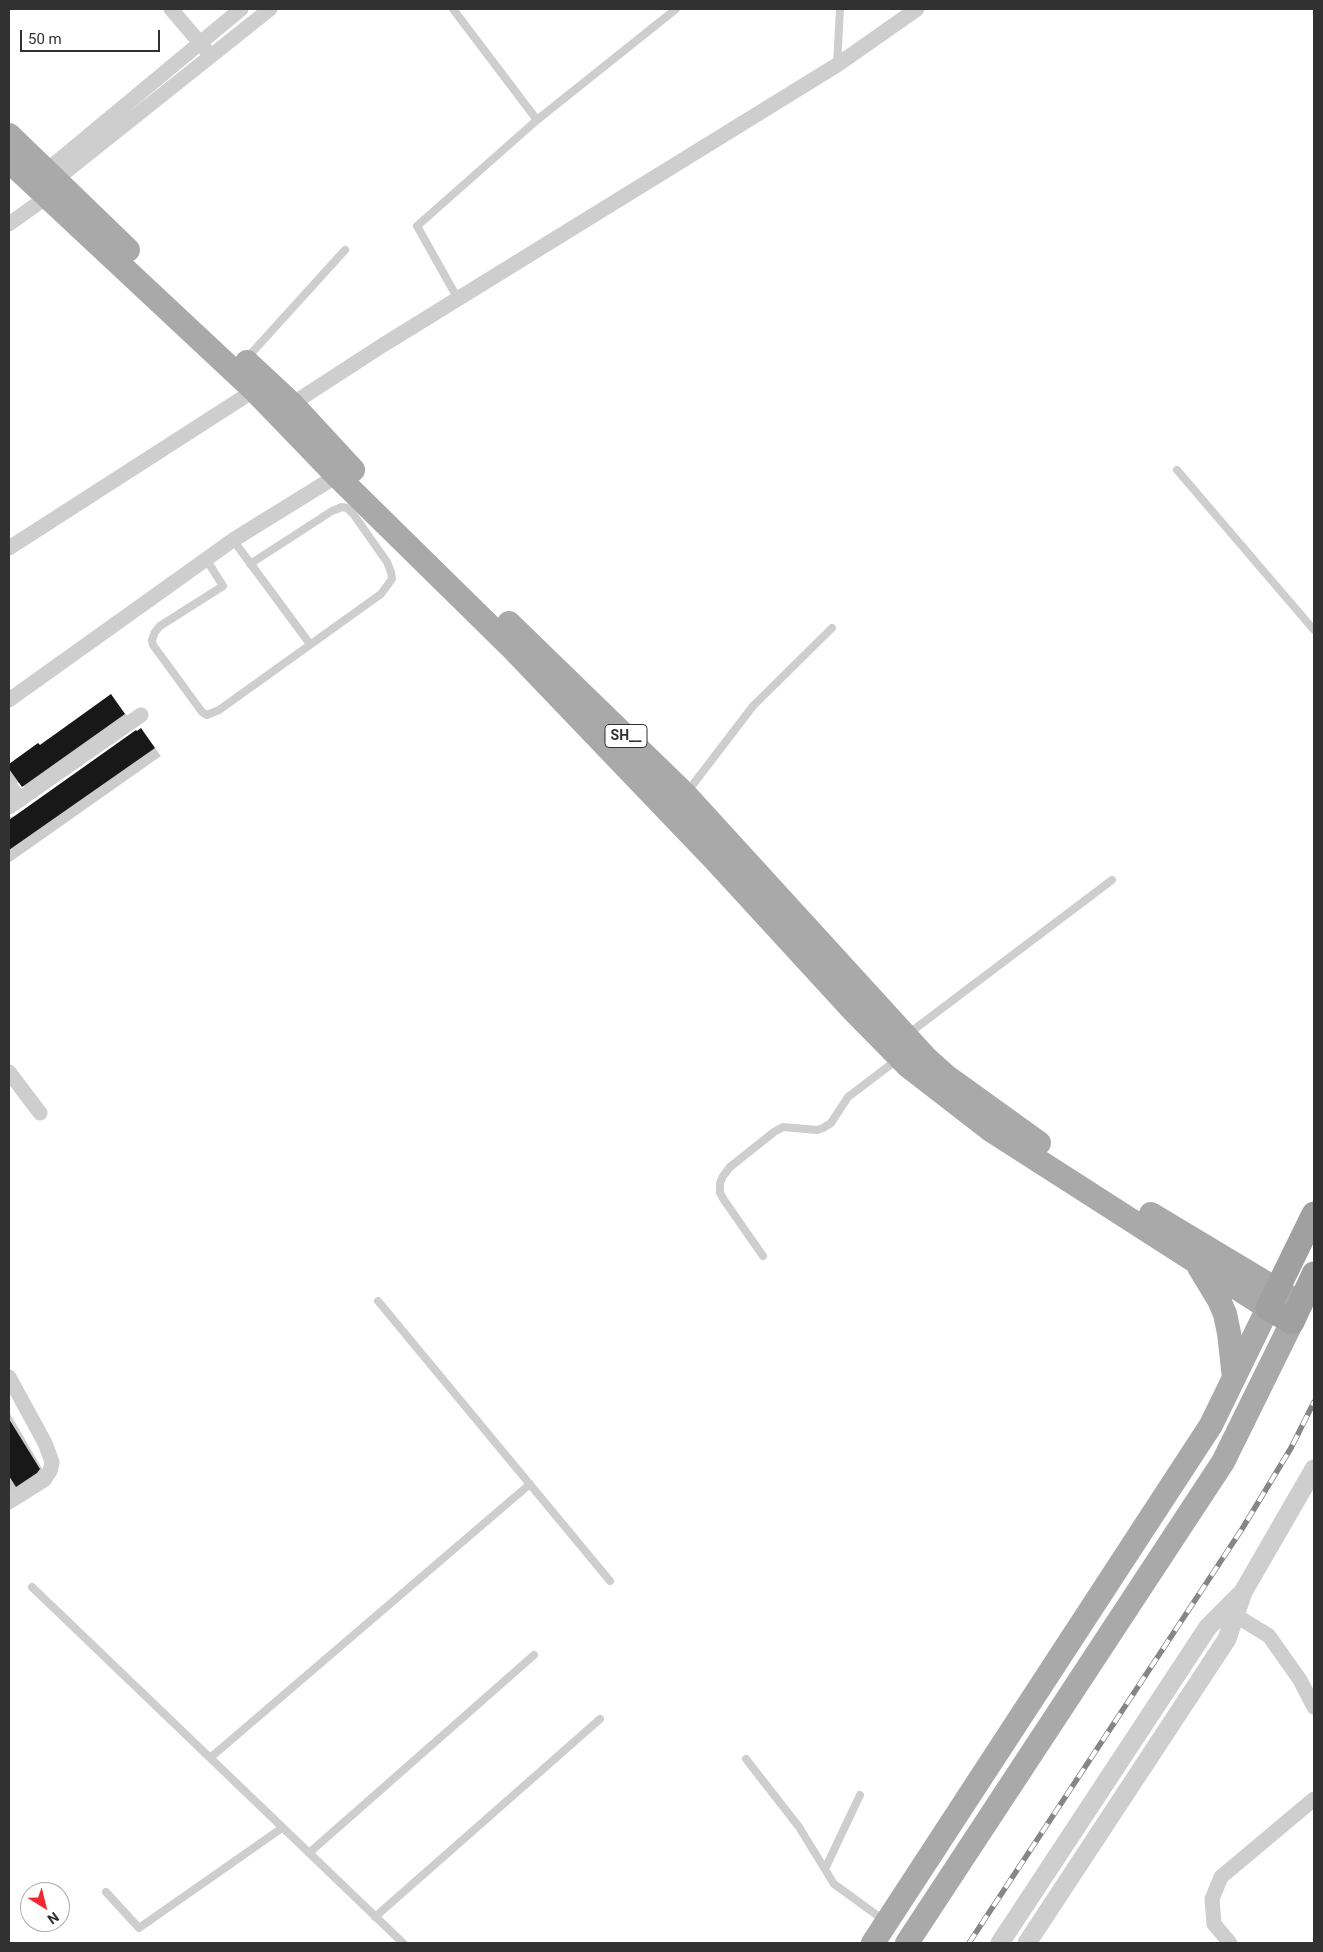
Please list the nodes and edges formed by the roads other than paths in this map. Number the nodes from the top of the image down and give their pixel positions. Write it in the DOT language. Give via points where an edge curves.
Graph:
graph roads {
  1 [pos="172,9"];
  2 [pos="240,9"];
  3 [pos="270,9"];
  4 [pos="453,9"];
  5 [pos="676,9"];
  6 [pos="840,9"];
  7 [pos="918,9"];
  8 [pos="200,42"];
  9 [pos="211,55"];
  10 [pos="837,65"];
  11 [pos="536,120"];
  12 [pos="9,135"];
  13 [pos="9,161"];
  14 [pos="47,185"];
  15 [pos="9,224"];
  16 [pos="344,250"];
  17 [pos="458,299"];
  18 [pos="246,360"];
  19 [pos="261,385"];
  20 [pos="292,404"];
  21 [pos="1177,470"];
  22 [pos="344,472"];
  23 [pos="233,540"];
  24 [pos="9,548"];
  25 [pos="206,559"];
  26 [pos="250,564"];
  27 [pos="832,628"];
  28 [pos="1314,630"];
  29 [pos="310,644"];
  30 [pos="9,700"];
  31 [pos="141,716"];
  32 [pos="9,785"];
  33 [pos="685,794"];
  34 [pos="14,803"];
  35 [pos="1112,880"];
  36 [pos="912,1030"];
  37 [pos="900,1058"];
  38 [pos="9,1072"];
  39 [pos="40,1113"];
  40 [pos="1314,1214"];
  41 [pos="763,1256"];
  42 [pos="1195,1261"];
  43 [pos="1314,1274"];
  44 [pos="1273,1300"];
  45 [pos="378,1301"];
  46 [pos="1297,1313"];
  47 [pos="9,1377"];
  48 [pos="1234,1378"];
  49 [pos="1312,1480"];
  50 [pos="530,1484"];
  51 [pos="9,1502"];
  52 [pos="610,1581"];
  53 [pos="32,1587"];
  54 [pos="1243,1592"];
  55 [pos="1235,1615"];
  56 [pos="534,1655"];
  57 [pos="1314,1707"];
  58 [pos="600,1719"];
  59 [pos="210,1758"];
  60 [pos="746,1759"];
  61 [pos="860,1794"];
  62 [pos="1314,1799"];
  63 [pos="282,1828"];
  64 [pos="309,1853"];
  65 [pos="824,1868"];
  66 [pos="106,1892"];
  67 [pos="375,1917"];
  68 [pos="886,1922"];
  69 [pos="402,1943"];
  70 [pos="873,1943"];
  71 [pos="907,1943"];
  72 [pos="1000,1943"];
  73 [pos="1026,1943"];
  74 [pos="1230,1943"];
  1 -- 8 [label="street"];
  2 -- 8 [label="street"];
  3 -- 9 [label="street"];
  4 -- 11 [label="lane"];
  5 -- 11 [label="lane"];
  6 -- 10 [label="lane"];
  7 -- 10 [label="street"];
  8 -- 9 [label="street"];
  8 -- 14 [label="street"];
  9 -- 14 [label="street"];
  10 -- 17 [label="street"];
  11 -- 17 [label="lane" via="417,226"];
  12 -- 14 [label="main road, SH__"];
  13 -- 14 [label="main road, SH__"];
  14 -- 15 [label="street"];
  14 -- 18 [label="main road, SH__"];
  14 -- 19 [label="main road, SH__"];
  16 -- 18 [label="lane"];
  17 -- 20 [label="street"];
  18 -- 19 [label="main road, SH__"];
  19 -- 20 [label="main road, SH__"];
  19 -- 22 [label="main road, SH__"];
  19 -- 24 [label="street"];
  20 -- 22 [label="main road, SH__"];
  21 -- 28 [label="lane"];
  22 -- 23 [label="street"];
  22 -- 33 [label="main road, SH__"];
  22 -- 37 [label="main road, SH__"];
  23 -- 25 [label="street"];
  23 -- 26 [label="lane"];
  25 -- 29 [label="lane" via="223,586 160,626 152,640 202,712 207,716 219,710"];
  25 -- 30 [label="street"];
  26 -- 29 [label="lane"];
  26 -- 29 [label="lane" via="342,507 354,515 387,562 392,579 381,594"];
  27 -- 33 [label="lane" via="753,706"];
  31 -- 34 [label="street"];
  32 -- 34 [label="street"];
  33 -- 36 [label="main road, SH__"];
  35 -- 36 [label="lane"];
  36 -- 44 [label="main road, SH__" via="946,1076 1061,1159"];
  37 -- 41 [label="lane" via="848,1098 831,1123 817,1130 783,1127 730,1167 723,1176 720,1193"];
  37 -- 42 [label="main road, SH__" via="992,1131"];
  38 -- 39 [label="street"];
  40 -- 44 [label="highway"];
  42 -- 44 [label="main road, SH__"];
  42 -- 48 [label="main road" via="1225,1314"];
  43 -- 46 [label="highway"];
  44 -- 46 [label="highway"];
  44 -- 48 [label="main road"];
  45 -- 50 [label="lane"];
  46 -- 71 [label="main road" via="1223,1462"];
  47 -- 51 [label="street" via="52,1462 44,1480"];
  48 -- 68 [label="main road" via="1211,1426"];
  49 -- 54 [label="street"];
  50 -- 52 [label="lane"];
  50 -- 59 [label="lane"];
  53 -- 59 [label="lane"];
  54 -- 55 [label="street"];
  54 -- 72 [label="street" via="1208,1628"];
  55 -- 57 [label="street" via="1269,1636 1300,1680"];
  55 -- 73 [label="street" via="1227,1639"];
  56 -- 64 [label="lane"];
  58 -- 67 [label="lane"];
  59 -- 63 [label="lane"];
  60 -- 65 [label="lane" via="799,1827"];
  61 -- 65 [label="lane"];
  62 -- 74 [label="street" via="1221,1877 1212,1899 1214,1924"];
  63 -- 64 [label="lane"];
  63 -- 66 [label="lane" via="139,1928"];
  64 -- 67 [label="lane"];
  65 -- 68 [label="lane" via="834,1884"];
  67 -- 69 [label="lane"];
  68 -- 70 [label="main road"];
}
